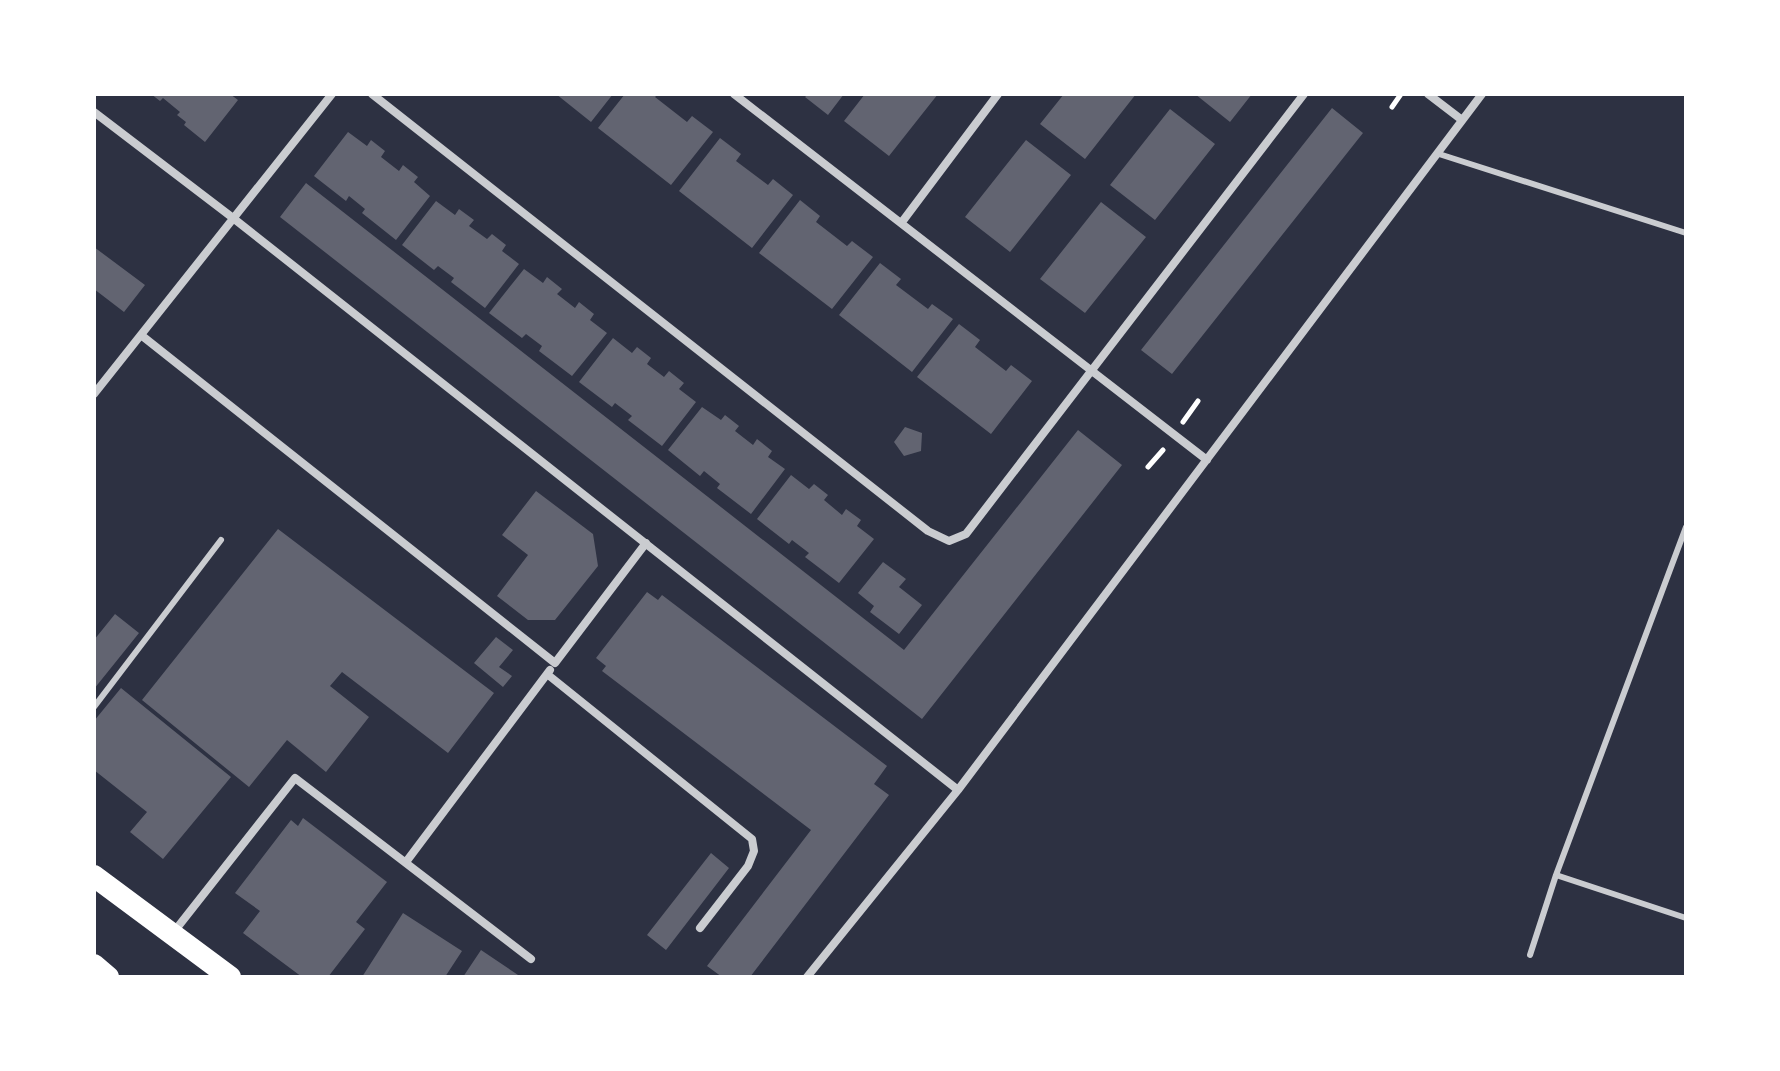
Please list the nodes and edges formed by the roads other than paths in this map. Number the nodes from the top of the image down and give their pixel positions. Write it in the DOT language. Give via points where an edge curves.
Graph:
graph roads {
  1 [pos="332,94"];
  2 [pos="372,94"];
  3 [pos="734,94"];
  4 [pos="998,94"];
  5 [pos="1304,94"];
  6 [pos="1428,94"];
  7 [pos="1482,94"];
  8 [pos="94,112"];
  9 [pos="1462,120"];
  10 [pos="1439,154"];
  11 [pos="233,218"];
  12 [pos="902,222"];
  13 [pos="1686,233"];
  14 [pos="141,335"];
  15 [pos="1091,372"];
  16 [pos="94,394"];
  17 [pos="1207,460"];
  18 [pos="1686,527"];
  19 [pos="221,540"];
  20 [pos="646,543"];
  21 [pos="555,663"];
  22 [pos="547,674"];
  23 [pos="94,707"];
  24 [pos="958,790"];
  25 [pos="406,862"];
  26 [pos="1556,875"];
  27 [pos="94,876"];
  28 [pos="1686,918"];
  29 [pos="700,928"];
  30 [pos="172,934"];
  31 [pos="1530,955"];
  32 [pos="531,959"];
  33 [pos="94,965"];
  34 [pos="108,977"];
  35 [pos="230,977"];
  36 [pos="807,977"];
  1 -- 11 [label="street"];
  2 -- 15 [label="street" via="928,531 949,541 966,534"];
  3 -- 12 [label="street"];
  4 -- 12 [label="street"];
  5 -- 15 [label="street"];
  6 -- 9 [label="street"];
  7 -- 9 [label="street"];
  8 -- 11 [label="street"];
  9 -- 10 [label="street"];
  10 -- 13 [label="lane"];
  10 -- 17 [label="street"];
  11 -- 14 [label="street"];
  11 -- 20 [label="street"];
  12 -- 15 [label="street"];
  14 -- 16 [label="street"];
  14 -- 21 [label="street"];
  15 -- 17 [label="street"];
  17 -- 24 [label="street"];
  18 -- 26 [label="lane"];
  19 -- 23 [label="lane"];
  20 -- 21 [label="street"];
  20 -- 24 [label="street"];
  21 -- 22 [label="street"];
  22 -- 25 [label="street"];
  22 -- 29 [label="street" via="752,839 748,866"];
  24 -- 36 [label="street"];
  25 -- 30 [label="street" via="295,778"];
  25 -- 32 [label="street"];
  26 -- 28 [label="lane"];
  26 -- 31 [label="lane"];
  27 -- 30 [label="highway"];
  30 -- 35 [label="highway"];
  33 -- 34 [label="highway"];
}
